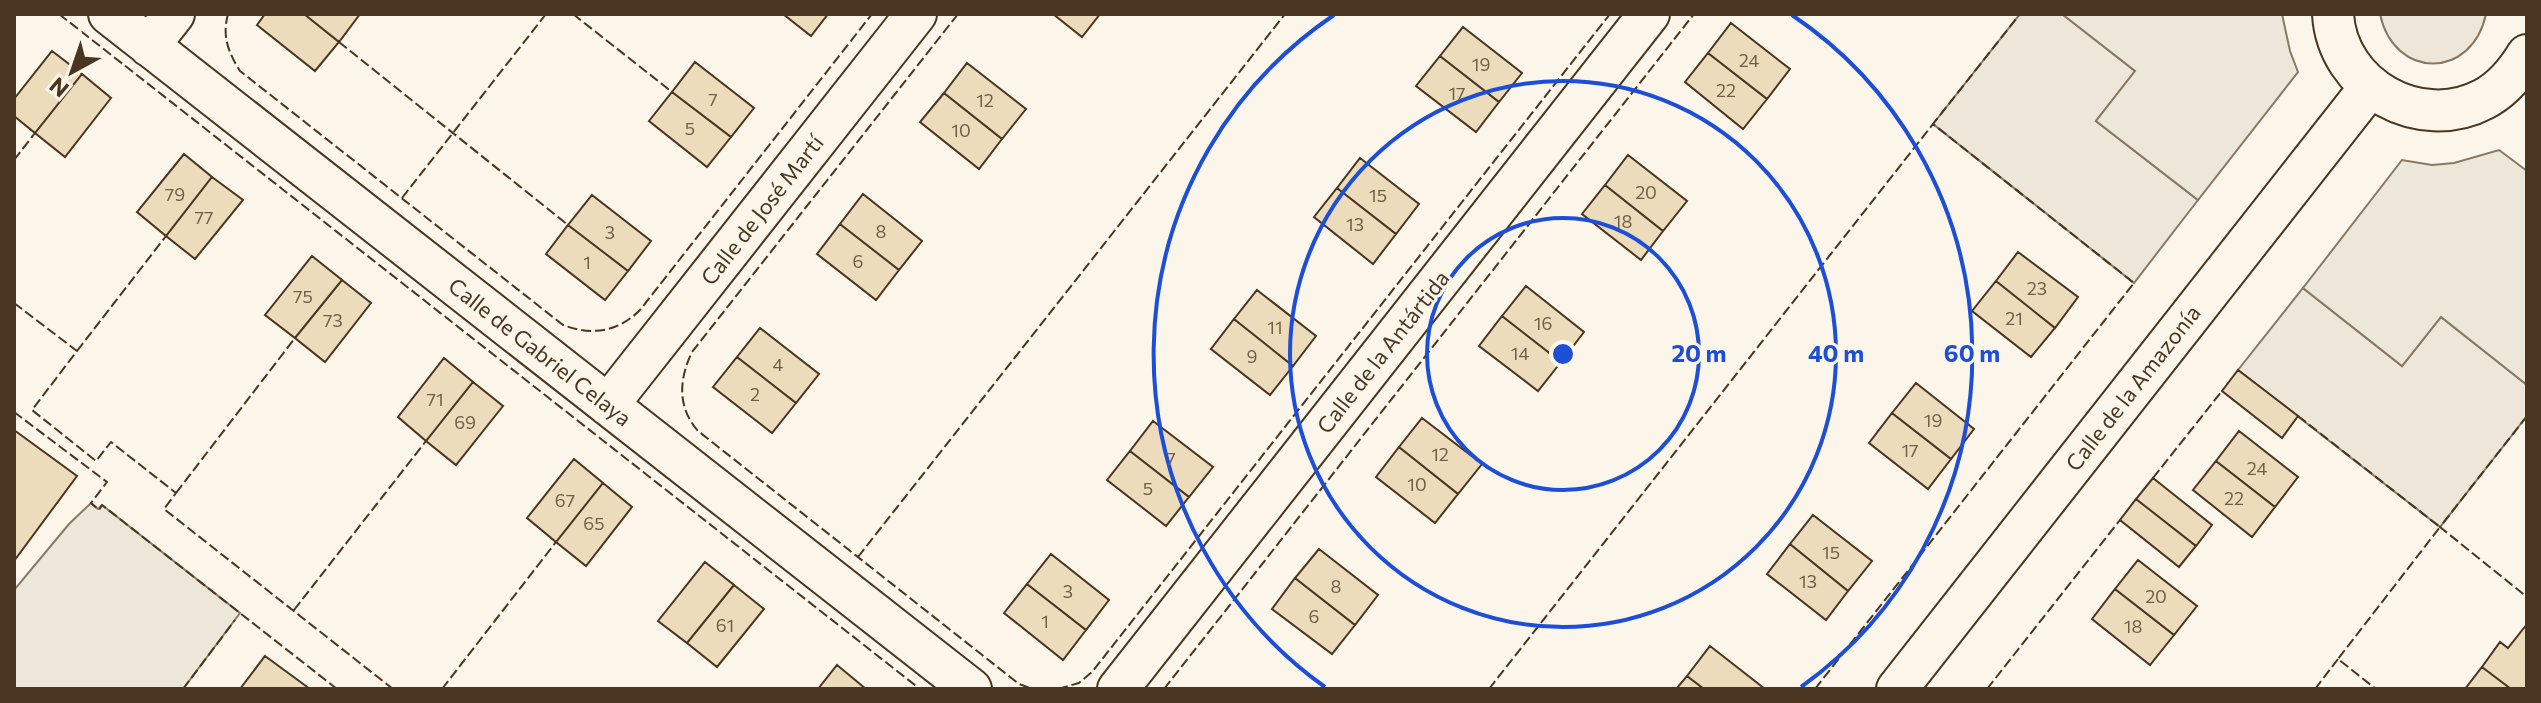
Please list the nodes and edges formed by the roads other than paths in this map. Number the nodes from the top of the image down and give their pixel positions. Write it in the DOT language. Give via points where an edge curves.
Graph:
graph roads {
  1 [pos="109,14"];
  2 [pos="174,14"];
  3 [pos="916,14"];
  4 [pos="1649,14"];
  5 [pos="2333,14"];
  6 [pos="149,46"];
  7 [pos="2523,69"];
  8 [pos="2370,87"];
  9 [pos="608,405"];
  10 [pos="971,689"];
  11 [pos="1118,689"];
  12 [pos="1897,689"];
  1 -- 6 [label="street, Calle de Gabriel Celaya"];
  2 -- 6 [label="street"];
  3 -- 9 [label="street, Calle de José Martí"];
  4 -- 11 [label="street, Calle de la Antártida"];
  5 -- 8 [label="street" via="2346,58"];
  6 -- 9 [label="street, Calle de Gabriel Celaya"];
  7 -- 8 [label="street" via="2485,98 2446,110 2406,106"];
  8 -- 12 [label="street, Calle de la Amazonía"];
  9 -- 10 [label="street, Calle de Gabriel Celaya"];
}
